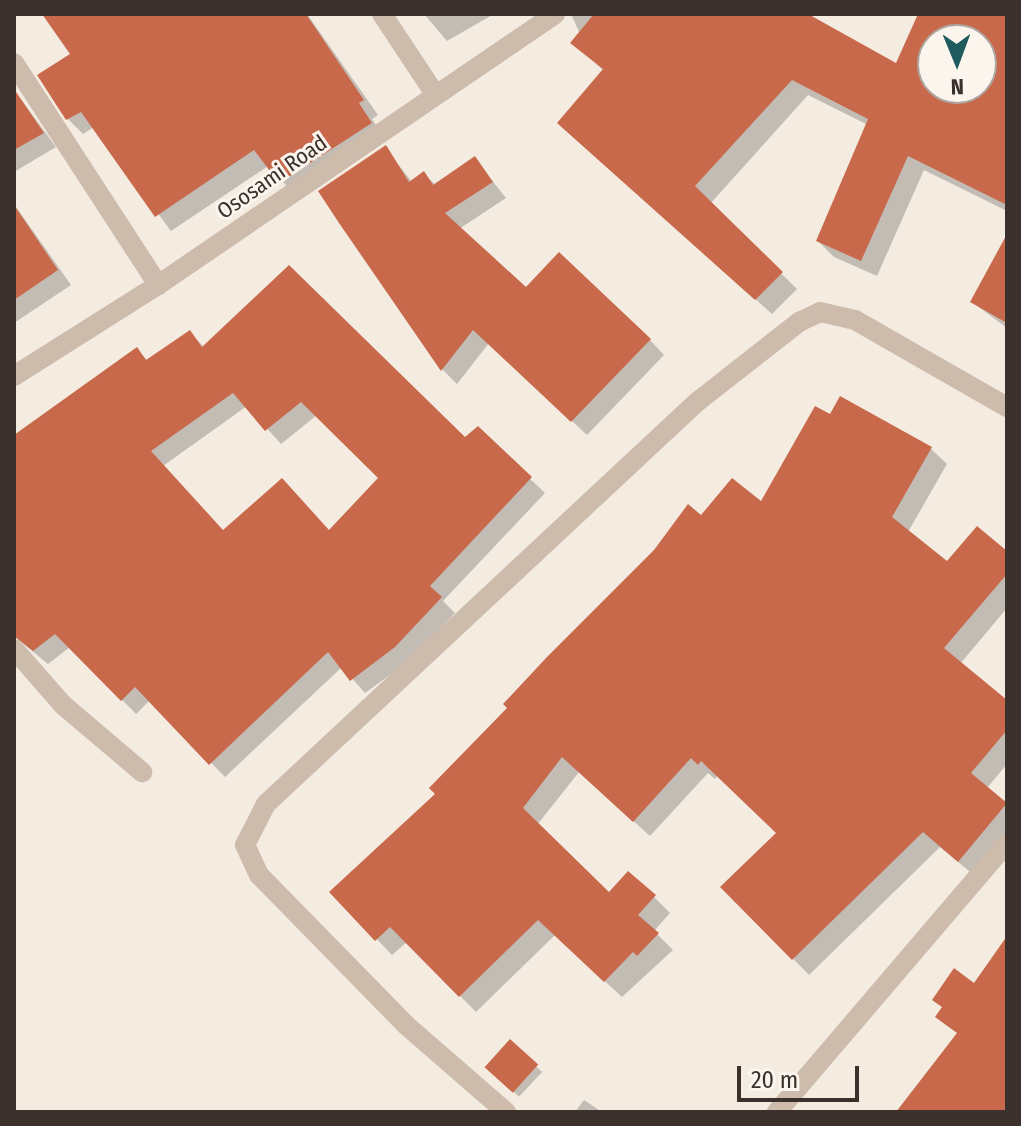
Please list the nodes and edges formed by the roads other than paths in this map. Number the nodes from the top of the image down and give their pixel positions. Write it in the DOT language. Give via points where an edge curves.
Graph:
graph roads {
  1 [pos="382,14"];
  2 [pos="555,14"];
  3 [pos="14,63"];
  4 [pos="435,94"];
  5 [pos="158,285"];
  6 [pos="14,376"];
  7 [pos="1007,407"];
  8 [pos="14,649"];
  9 [pos="142,772"];
  10 [pos="1007,843"];
  11 [pos="506,1112"];
  12 [pos="777,1112"];
  1 -- 4 [label="street"];
  2 -- 4 [label="street, Ososami Road"];
  3 -- 5 [label="street"];
  4 -- 5 [label="street, Ososami Road"];
  5 -- 6 [label="street, Ososami Road"];
  7 -- 11 [label="street" via="855,320 820,312 799,322 697,402 266,804 245,845 259,875 406,1025"];
  8 -- 9 [label="street" via="63,705"];
  10 -- 12 [label="street"];
}
